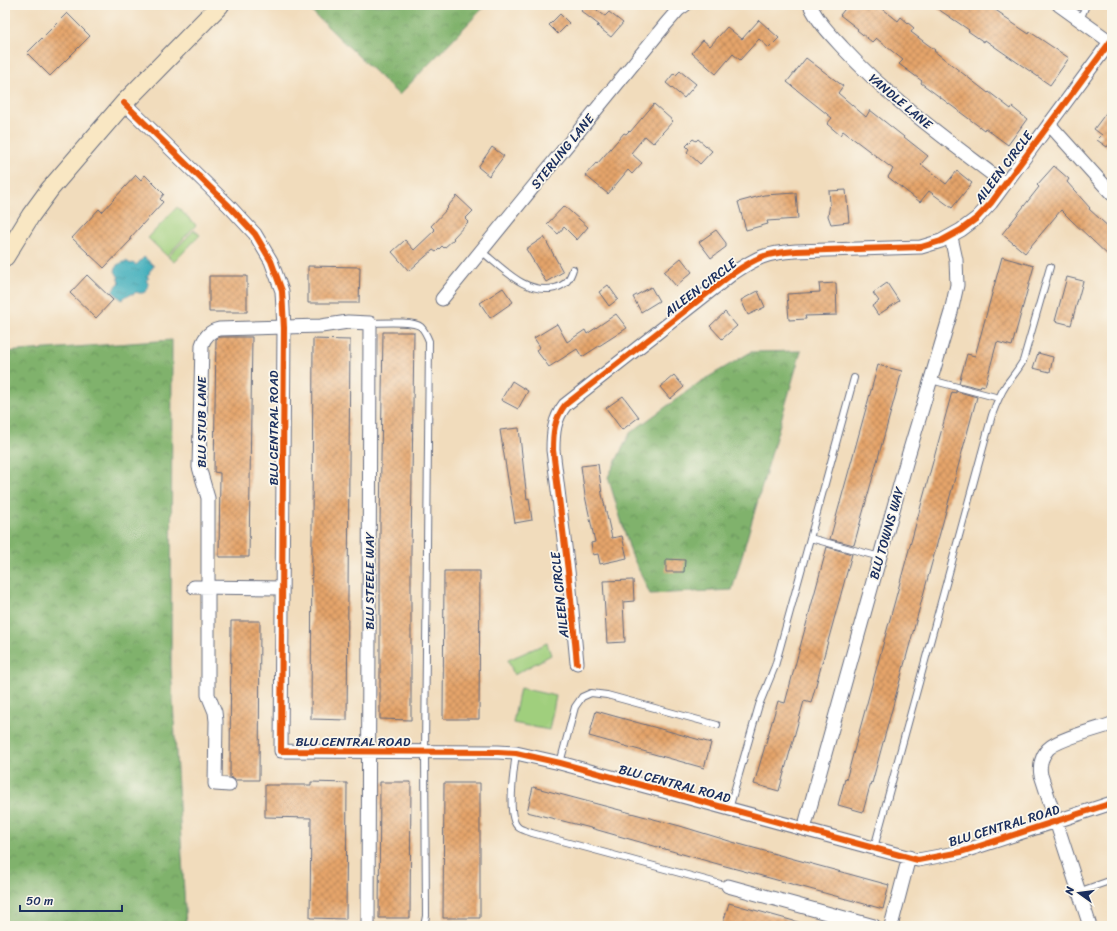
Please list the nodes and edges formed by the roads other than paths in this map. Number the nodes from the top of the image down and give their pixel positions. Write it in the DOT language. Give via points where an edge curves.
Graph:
graph roads {
  1 [pos="685,5"];
  2 [pos="810,5"];
  3 [pos="1059,5"];
  4 [pos="1086,5"];
  5 [pos="217,6"];
  6 [pos="1080,20"];
  7 [pos="1111,42"];
  8 [pos="124,103"];
  9 [pos="1049,124"];
  10 [pos="1005,184"];
  11 [pos="1112,194"];
  12 [pos="951,237"];
  13 [pos="481,251"];
  14 [pos="5,257"];
  15 [pos="1050,267"];
  16 [pos="573,269"];
  17 [pos="442,299"];
  18 [pos="370,323"];
  19 [pos="284,328"];
  20 [pos="854,378"];
  21 [pos="931,380"];
  22 [pos="999,398"];
  23 [pos="810,538"];
  24 [pos="880,557"];
  25 [pos="194,588"];
  26 [pos="208,588"];
  27 [pos="282,588"];
  28 [pos="577,663"];
  29 [pos="1112,724"];
  30 [pos="716,725"];
  31 [pos="368,752"];
  32 [pos="425,752"];
  33 [pos="516,753"];
  34 [pos="560,763"];
  35 [pos="229,785"];
  36 [pos="1112,803"];
  37 [pos="729,809"];
  38 [pos="1055,821"];
  39 [pos="804,829"];
  40 [pos="874,848"];
  41 [pos="909,857"];
  42 [pos="1112,880"];
  43 [pos="728,886"];
  44 [pos="1078,892"];
  45 [pos="368,926"];
  46 [pos="424,926"];
  47 [pos="874,926"];
  48 [pos="891,926"];
  49 [pos="1090,926"];
  1 -- 13 [label="street, STERLING LANE" via="665,25"];
  2 -- 10 [label="street, YANDLE LANE" via="814,14 858,64 897,100"];
  3 -- 6 [label="street"];
  4 -- 6 [label="lane"];
  5 -- 8 [label="main road"];
  6 -- 7 [label="street"];
  7 -- 9 [label="street, AILEEN CIRCLE"];
  8 -- 14 [label="main road" via="50,189"];
  8 -- 19 [label="street, BLU CENTRAL ROAD" via="230,206 255,234 271,261 282,291"];
  9 -- 10 [label="street, AILEEN CIRCLE"];
  9 -- 11 [label="street"];
  10 -- 12 [label="street, AILEEN CIRCLE" via="977,218"];
  12 -- 21 [label="street, BLU TOWNS WAY" via="956,260 957,284"];
  12 -- 28 [label="street, AILEEN CIRCLE" via="915,248 796,251 765,255 732,274 565,405 555,423 553,450"];
  13 -- 16 [label="lane" via="518,281 527,287 537,289 549,290 567,283"];
  13 -- 17 [label="street, STERLING LANE"];
  15 -- 22 [label="lane" via="1023,361"];
  18 -- 19 [label="street" via="348,322"];
  18 -- 31 [label="street, BLU STEELE WAY"];
  18 -- 32 [label="lane" via="411,323 420,326 429,341"];
  19 -- 26 [label="street, BLU STUB LANE" via="219,329 213,330 204,338 200,467 208,498"];
  19 -- 27 [label="street, BLU CENTRAL ROAD"];
  20 -- 23 [label="lane"];
  21 -- 22 [label="lane"];
  21 -- 24 [label="street, BLU TOWNS WAY"];
  22 -- 40 [label="lane" via="992,414"];
  23 -- 24 [label="lane"];
  23 -- 37 [label="lane" via="775,666 759,705"];
  24 -- 39 [label="street, BLU TOWNS WAY"];
  25 -- 26 [label="street"];
  26 -- 27 [label="street"];
  26 -- 35 [label="street, BLU STUB LANE" via="208,695 216,721 215,784"];
  27 -- 31 [label="street, BLU CENTRAL ROAD" via="281,752"];
  29 -- 38 [label="street" via="1058,742 1048,749 1043,757 1040,775"];
  30 -- 34 [label="lane" via="592,693 582,697 575,707"];
  31 -- 32 [label="street, BLU CENTRAL ROAD"];
  31 -- 45 [label="street, BLU STEELE WAY"];
  32 -- 33 [label="street, BLU CENTRAL ROAD"];
  32 -- 46 [label="lane"];
  33 -- 34 [label="street, BLU CENTRAL ROAD"];
  33 -- 43 [label="lane" via="511,800 512,817 518,827"];
  34 -- 37 [label="street, BLU CENTRAL ROAD"];
  36 -- 38 [label="street, BLU CENTRAL ROAD"];
  37 -- 39 [label="street, BLU CENTRAL ROAD"];
  38 -- 41 [label="street, BLU CENTRAL ROAD" via="961,852 918,860"];
  38 -- 44 [label="street"];
  39 -- 40 [label="street, BLU CENTRAL ROAD"];
  40 -- 41 [label="street, BLU CENTRAL ROAD"];
  41 -- 48 [label="street"];
  42 -- 44 [label="lane"];
  43 -- 47 [label="street"];
  44 -- 49 [label="street"];
}
